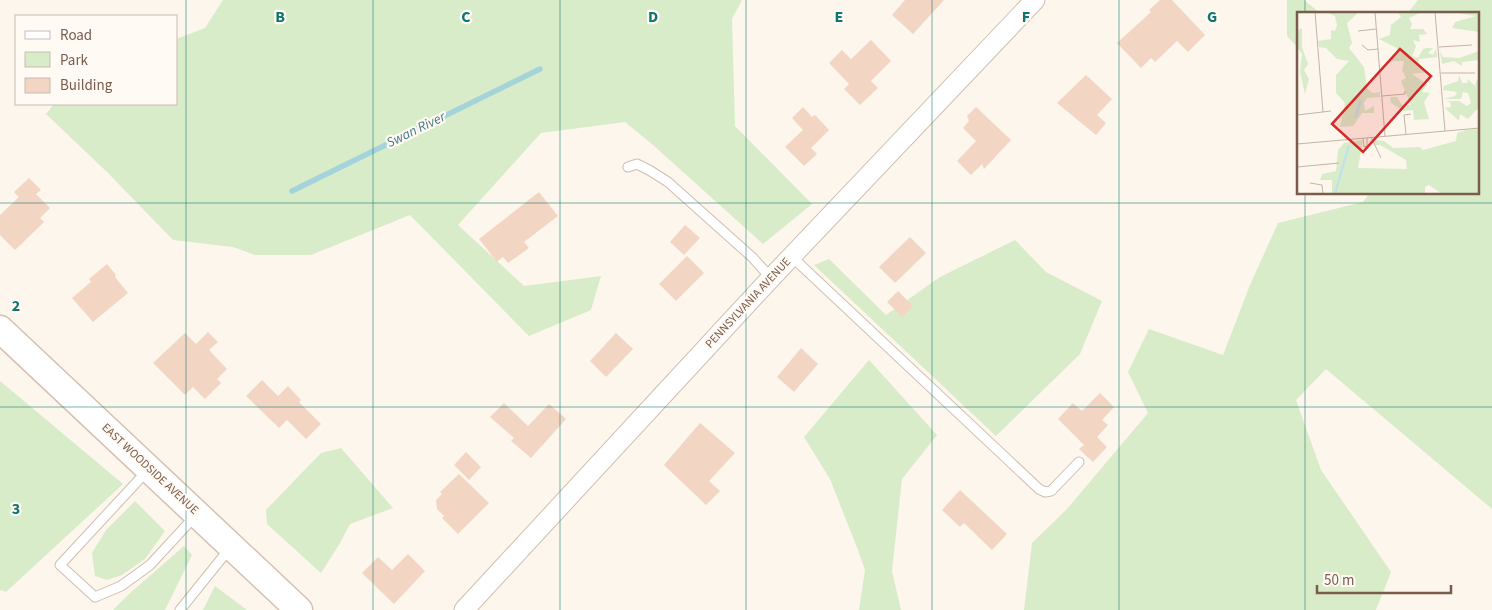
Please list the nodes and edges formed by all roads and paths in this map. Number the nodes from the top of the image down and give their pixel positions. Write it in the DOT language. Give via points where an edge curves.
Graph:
graph roads {
  1 [pos="1035,0"];
  2 [pos="628,167"];
  3 [pos="792,256"];
  4 [pos="771,278"];
  5 [pos="0,329"];
  6 [pos="1079,462"];
  7 [pos="149,469"];
  8 [pos="197,514"];
  9 [pos="232,546"];
  10 [pos="180,610"];
  11 [pos="299,610"];
  12 [pos="464,610"];
  1 -- 3 [label="street, PENNSYLVANIA AVENUE"];
  2 -- 4 [label="lane" via="637,164 668,182"];
  3 -- 4 [label="street, PENNSYLVANIA AVENUE"];
  3 -- 6 [label="lane" via="1039,489 1051,491"];
  4 -- 12 [label="street, PENNSYLVANIA AVENUE"];
  5 -- 7 [label="main road, EAST WOODSIDE AVENUE"];
  7 -- 8 [label="main road, EAST WOODSIDE AVENUE"];
  7 -- 8 [label="lane" via="60,565 95,597 121,586 150,565"];
  8 -- 9 [label="main road, EAST WOODSIDE AVENUE"];
  9 -- 10 [label="lane"];
  9 -- 11 [label="main road, EAST WOODSIDE AVENUE"];
}
